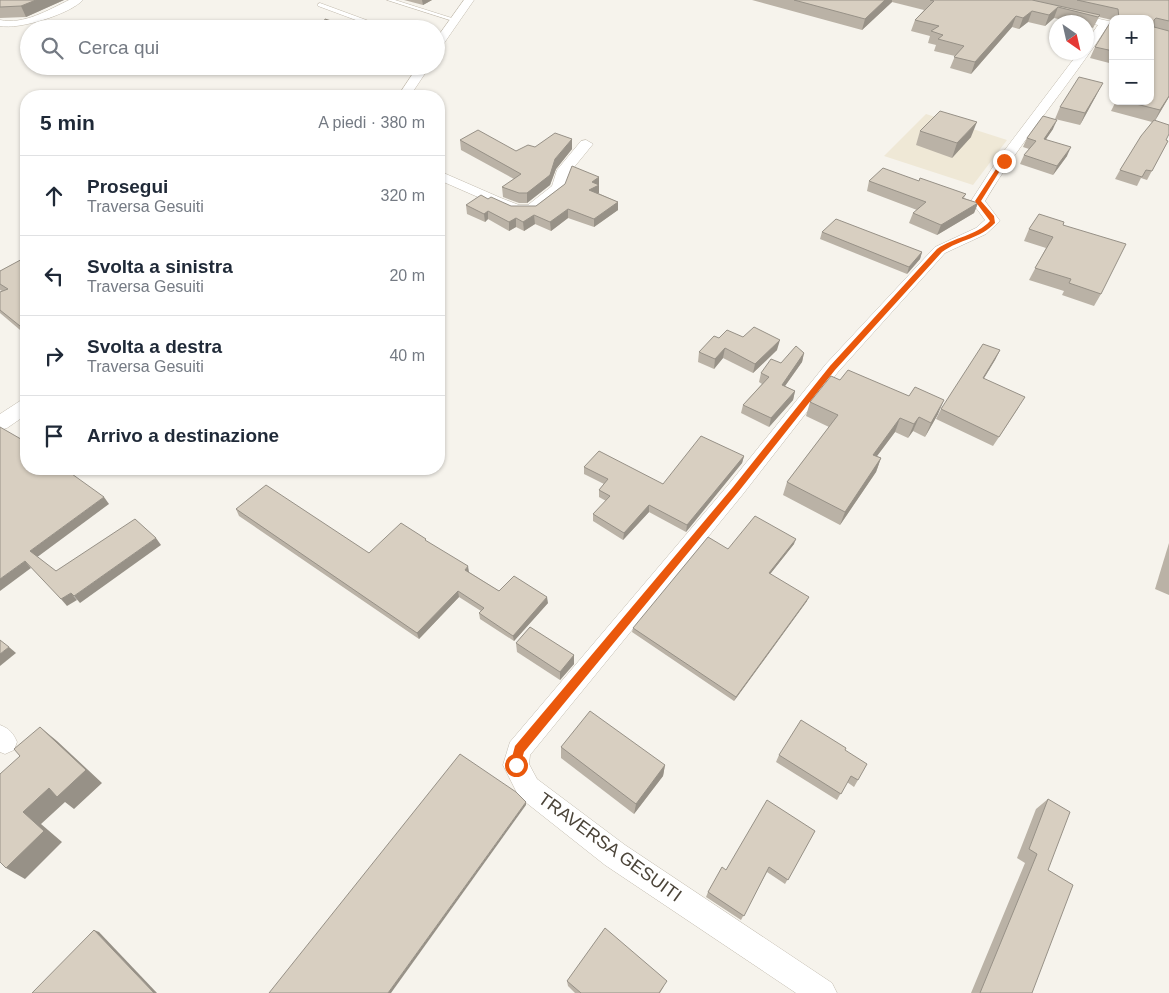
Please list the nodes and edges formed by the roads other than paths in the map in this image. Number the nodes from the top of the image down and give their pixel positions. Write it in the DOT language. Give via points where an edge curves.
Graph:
graph roads {
  1 [pos="78,0"];
  2 [pos="390,0"];
  3 [pos="470,0"];
  4 [pos="320,5"];
  5 [pos="1057,12"];
  6 [pos="28,20"];
  7 [pos="361,20"];
  8 [pos="455,20"];
  9 [pos="0,23"];
  10 [pos="20,23"];
  11 [pos="1109,24"];
  12 [pos="445,34"];
  13 [pos="1094,42"];
  14 [pos="1081,60"];
  15 [pos="418,75"];
  16 [pos="408,90"];
  17 [pos="586,144"];
  18 [pos="445,178"];
  19 [pos="20,410"];
  20 [pos="0,423"];
  21 [pos="822,993"];
  1 -- 6 [label="street"];
  2 -- 8 [label="lane"];
  3 -- 8 [label="street"];
  4 -- 7 [label="lane"];
  5 -- 11 [label="street"];
  8 -- 12 [label="street"];
  9 -- 10 [label="street" via="13,26"];
  11 -- 13 [label="street, TRAVERSA GESUITI"];
  14 -- 21 [label="street, TRAVERSA GESUITI" via="1004,161 978,201 993,221 985,230 940,250 832,368 519,750 516,765 528,788 615,855"];
  15 -- 16 [label="street"];
  17 -- 18 [label="street" via="564,170 559,188 531,209 517,209"];
  19 -- 20 [label="street"];
}
